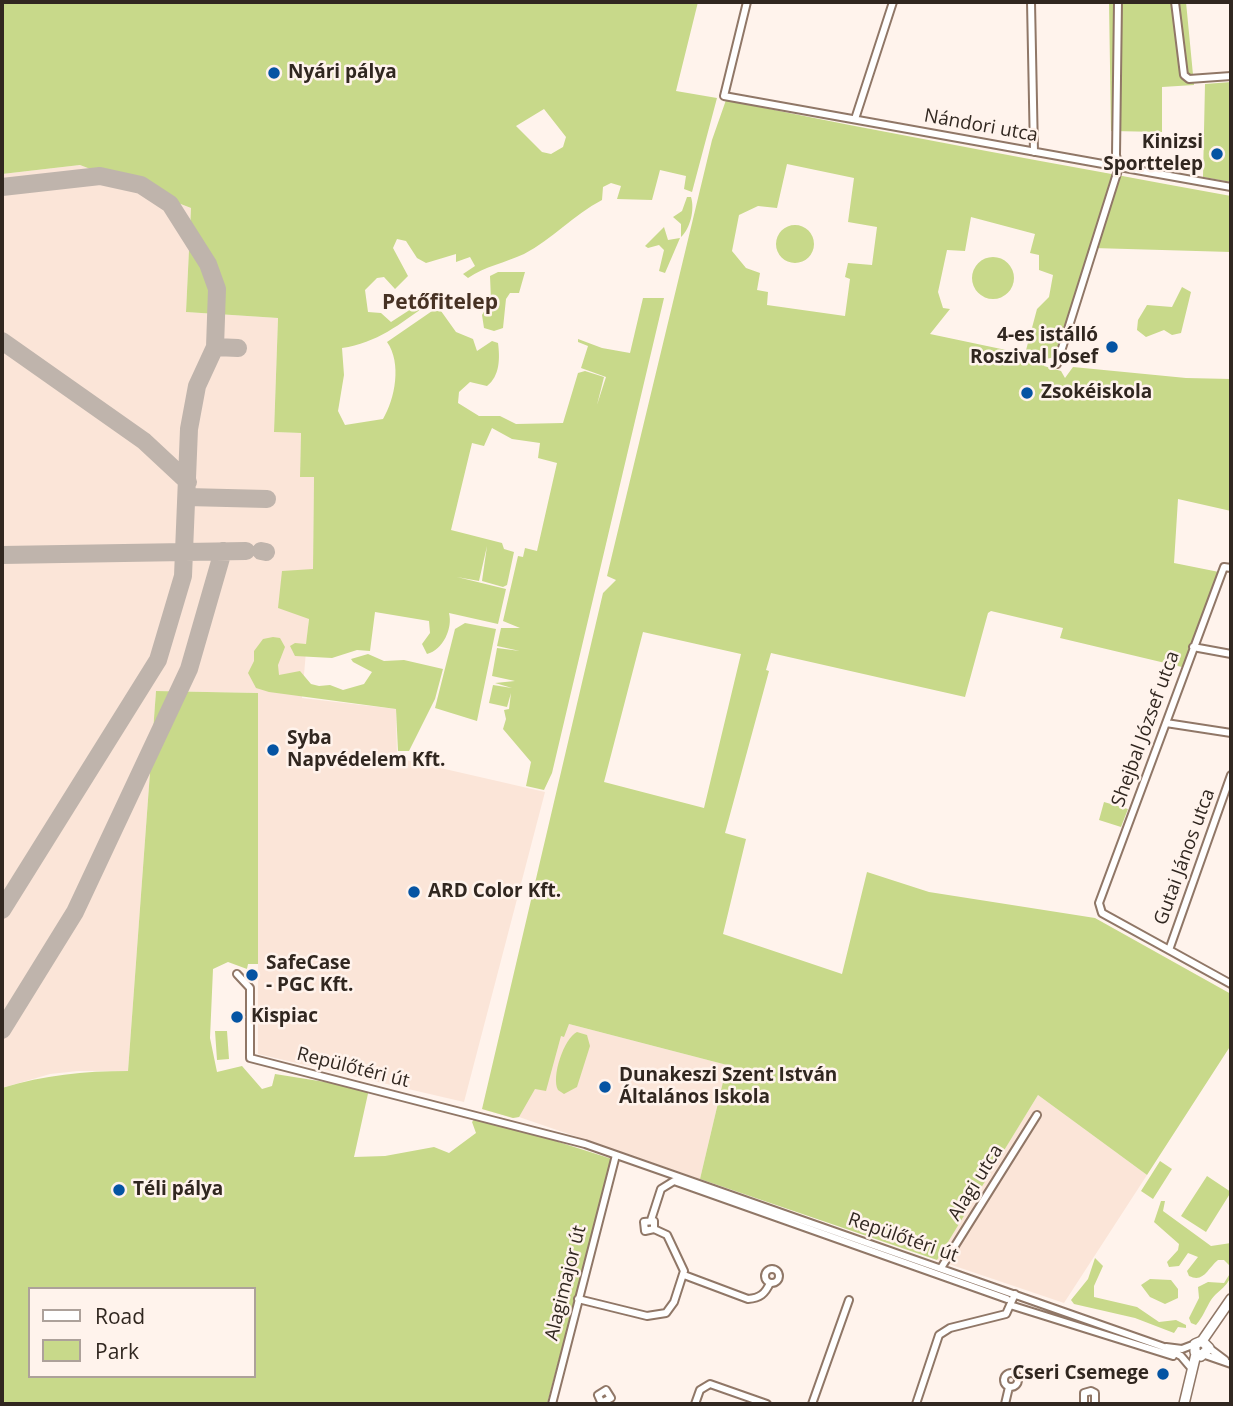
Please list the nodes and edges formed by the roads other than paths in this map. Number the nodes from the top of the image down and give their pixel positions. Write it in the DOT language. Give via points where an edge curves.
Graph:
graph roads {
  1 [pos="747,2"];
  2 [pos="893,2"];
  3 [pos="1031,2"];
  4 [pos="1118,2"];
  5 [pos="1175,2"];
  6 [pos="1231,76"];
  7 [pos="855,119"];
  8 [pos="1034,152"];
  9 [pos="1119,167"];
  10 [pos="1231,187"];
  11 [pos="1057,364"];
  12 [pos="1228,568"];
  13 [pos="1193,647"];
  14 [pos="1231,654"];
  15 [pos="1166,723"];
  16 [pos="1231,733"];
  17 [pos="1231,775"];
  18 [pos="1220,804"];
  19 [pos="1231,806"];
  20 [pos="1169,950"];
  21 [pos="237,974"];
  22 [pos="1231,984"];
  23 [pos="1037,1115"];
  24 [pos="616,1155"];
  25 [pos="631,1160"];
  26 [pos="611,1170"];
  27 [pos="941,1268"];
  28 [pos="684,1275"];
  29 [pos="770,1283"];
  30 [pos="1014,1294"];
  31 [pos="1231,1298"];
  32 [pos="578,1299"];
  33 [pos="849,1300"];
  34 [pos="1009,1302"];
  35 [pos="1164,1347"];
  36 [pos="1201,1349"];
  37 [pos="1173,1356"];
  38 [pos="1181,1356"];
  39 [pos="1230,1363"];
  40 [pos="1192,1373"];
  41 [pos="1009,1387"];
  42 [pos="552,1404"];
  43 [pos="695,1404"];
  44 [pos="767,1404"];
  45 [pos="812,1404"];
  46 [pos="916,1404"];
  47 [pos="1005,1404"];
  48 [pos="1084,1404"];
  49 [pos="1095,1404"];
  50 [pos="1184,1404"];
  1 -- 7 [label="street, Nándori utca" via="724,96"];
  2 -- 7 [label="street"];
  3 -- 8 [label="street"];
  4 -- 9 [label="street"];
  5 -- 6 [label="street" via="1182,72 1189,79"];
  7 -- 8 [label="street, Nándori utca"];
  8 -- 9 [label="street, Nándori utca"];
  9 -- 10 [label="street, Nándori utca"];
  9 -- 11 [label="street"];
  12 -- 13 [label="street, Shejbal József utca"];
  13 -- 14 [label="street"];
  13 -- 15 [label="street, Shejbal József utca"];
  15 -- 16 [label="street"];
  15 -- 20 [label="street, Shejbal József utca" via="1099,903 1102,913"];
  17 -- 18 [label="street, Gutai János utca"];
  18 -- 19 [label="street"];
  18 -- 20 [label="street, Gutai János utca"];
  20 -- 22 [label="street"];
  21 -- 24 [label="street, Repülőtéri út" via="250,988 250,1058 523,1126"];
  23 -- 27 [label="street, Alagi utca"];
  24 -- 25 [label="street, Repülőtéri út"];
  24 -- 26 [label="street"];
  25 -- 26 [label="street"];
  25 -- 27 [label="street, Repülőtéri út"];
  26 -- 32 [label="street, Alagimajor út"];
  27 -- 30 [label="street, Repülőtéri út"];
  28 -- 29 [label="street" via="748,1299 758,1298"];
  28 -- 32 [label="street" via="670,1308 660,1316"];
  28 -- 34 [label="street" via="667,1235 654,1229 645,1231 643,1225 651,1220 661,1189 674,1181"];
  30 -- 34 [label="street"];
  30 -- 35 [label="street, Repülőtéri út"];
  31 -- 36 [label="main road"];
  32 -- 42 [label="street, Alagimajor út"];
  33 -- 45 [label="street"];
  34 -- 37 [label="street"];
  34 -- 46 [label="street" via="1006,1314 939,1335"];
  35 -- 36 [label="street, Repülőtéri út"];
  35 -- 38 [label="street, Repülőtéri út"];
  36 -- 38 [label="street"];
  36 -- 39 [label="street"];
  36 -- 40 [label="main road"];
  38 -- 40 [label="street, Repülőtéri út"];
  40 -- 50 [label="main road"];
  41 -- 47 [label="street"];
  43 -- 44 [label="street" via="700,1390 717,1384"];
  48 -- 49 [label="street" via="1084,1393 1091,1391"];
}
